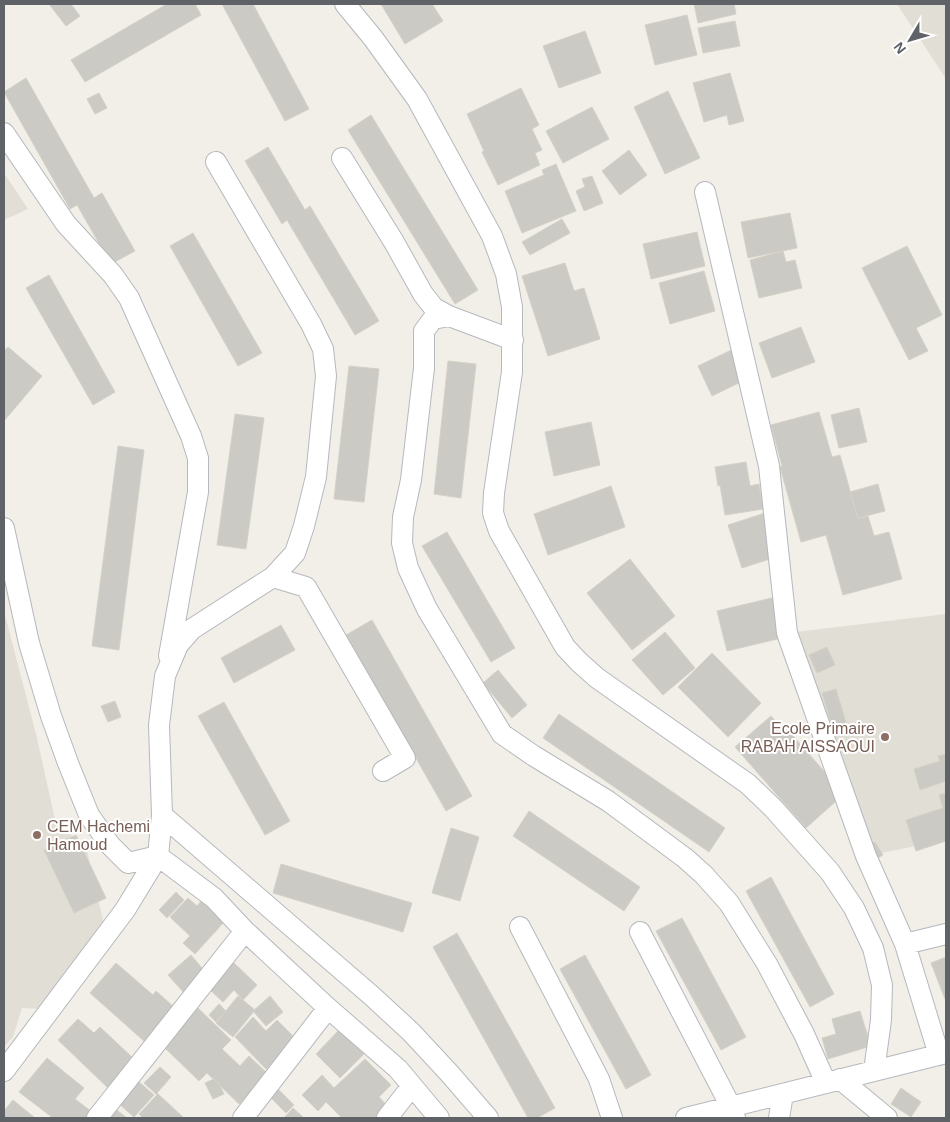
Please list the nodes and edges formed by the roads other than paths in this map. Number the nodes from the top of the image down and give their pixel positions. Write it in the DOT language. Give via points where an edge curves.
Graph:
graph roads {
  1 [pos="345,4"];
  2 [pos="4,133"];
  3 [pos="342,158"];
  4 [pos="216,162"];
  5 [pos="705,192"];
  6 [pos="448,316"];
  7 [pos="513,340"];
  8 [pos="4,528"];
  9 [pos="273,577"];
  10 [pos="165,676"];
  11 [pos="383,770"];
  12 [pos="162,815"];
  13 [pos="158,856"];
  14 [pos="520,927"];
  15 [pos="245,931"];
  16 [pos="640,932"];
  17 [pos="946,934"];
  18 [pos="906,944"];
  19 [pos="328,1008"];
  20 [pos="943,1054"];
  21 [pos="4,1071"];
  22 [pos="874,1071"];
  23 [pos="833,1081"];
  24 [pos="412,1086"];
  25 [pos="783,1094"];
  26 [pos="733,1113"];
  27 [pos="97,1118"];
  28 [pos="243,1118"];
  29 [pos="387,1118"];
  30 [pos="439,1118"];
  31 [pos="488,1118"];
  32 [pos="612,1118"];
  33 [pos="686,1118"];
  34 [pos="779,1118"];
  35 [pos="886,1118"];
  1 -- 7 [label="street" via="417,99 492,236 506,274"];
  2 -- 10 [label="street" via="66,224 113,274 130,298 198,458 198,492"];
  3 -- 6 [label="street" via="423,294 434,308"];
  4 -- 9 [label="street" via="311,324 322,349 326,376 316,477 304,526 295,553"];
  5 -- 18 [label="street" via="769,466 787,633 866,856"];
  6 -- 7 [label="street"];
  6 -- 23 [label="street" via="433,319 424,331 424,368 412,471 403,516 402,543 408,568 427,609 502,734 608,801 686,858 729,903"];
  7 -- 22 [label="street" via="512,372 494,493 493,513 500,531 565,647 579,662 748,784 830,872 854,908 873,948 882,985"];
  8 -- 13 [label="street" via="29,643 51,716 89,815 110,845 128,863"];
  9 -- 10 [label="street" via="192,629 178,645"];
  9 -- 11 [label="street" via="306,586 405,758"];
  10 -- 12 [label="street" via="159,725"];
  12 -- 13 [label="street"];
  12 -- 31 [label="street" via="411,1032"];
  13 -- 15 [label="street" via="214,898"];
  13 -- 21 [label="street" via="125,910"];
  14 -- 32 [label="street" via="599,1079"];
  15 -- 19 [label="street"];
  15 -- 27 [label="street"];
  16 -- 26 [label="street"];
  17 -- 18 [label="street"];
  18 -- 20 [label="street"];
  19 -- 24 [label="street" via="398,1069"];
  19 -- 28 [label="street"];
  20 -- 22 [label="street"];
  22 -- 23 [label="street"];
  23 -- 25 [label="street"];
  23 -- 35 [label="street"];
  24 -- 29 [label="street"];
  24 -- 30 [label="street"];
  25 -- 26 [label="street"];
  25 -- 34 [label="street"];
  26 -- 33 [label="street"];
}
